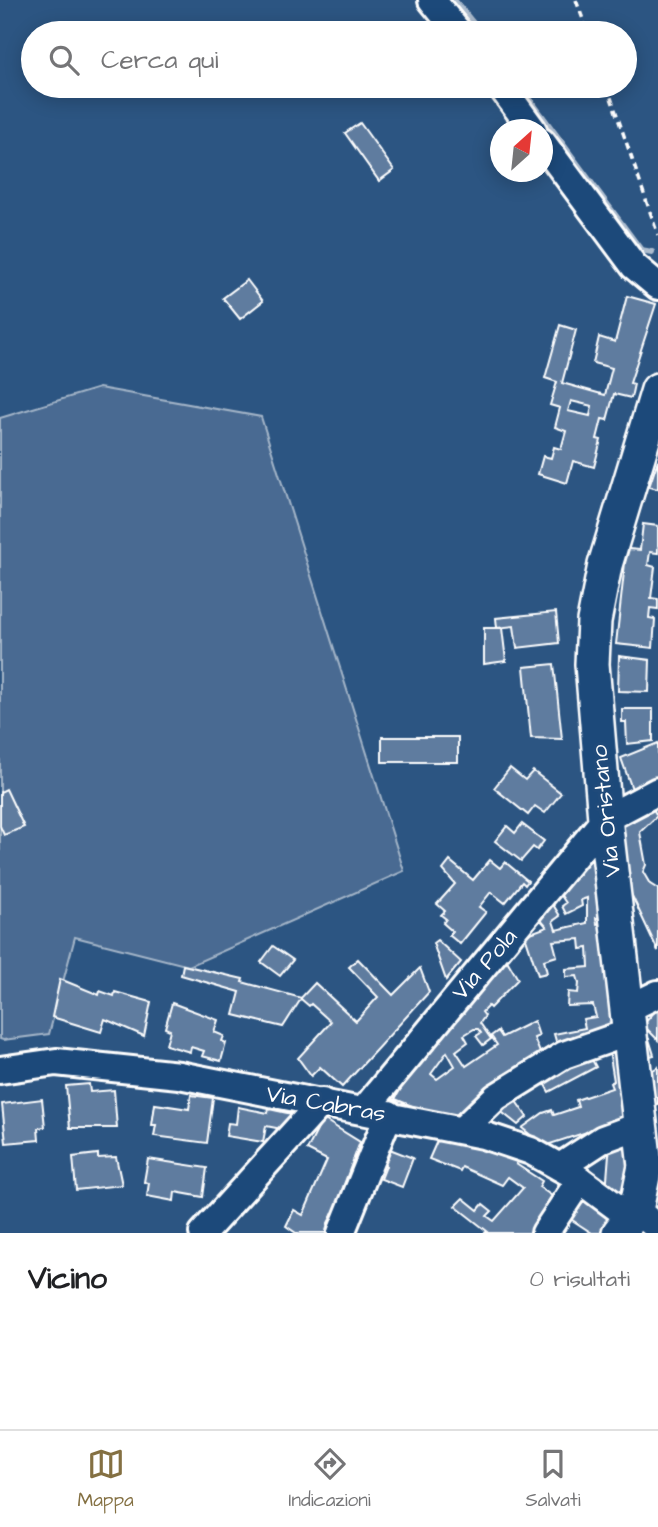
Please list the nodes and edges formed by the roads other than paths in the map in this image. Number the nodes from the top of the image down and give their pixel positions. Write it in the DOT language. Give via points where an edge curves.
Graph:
graph roads {
  1 [pos="432,0"];
  2 [pos="449,21"];
  3 [pos="510,98"];
  4 [pos="525,119"];
  5 [pos="553,157"];
  6 [pos="658,286"];
  7 [pos="658,390"];
  8 [pos="658,791"];
  9 [pos="605,819"];
  10 [pos="645,1006"];
  11 [pos="3,1066"];
  12 [pos="322,1102"];
  13 [pos="376,1112"];
  14 [pos="641,1125"];
  15 [pos="462,1130"];
  16 [pos="652,1166"];
  17 [pos="570,1174"];
  18 [pos="638,1222"];
  19 [pos="203,1233"];
  20 [pos="341,1233"];
  21 [pos="545,1233"];
  1 -- 2 [label="street"];
  3 -- 4 [label="street"];
  5 -- 6 [label="street" via="634,266"];
  7 -- 9 [label="main road, Via Oristano" via="620,505 594,621 592,664"];
  8 -- 9 [label="street"];
  9 -- 10 [label="main road, Via Oristano"];
  9 -- 13 [label="street, Via Pola"];
  10 -- 14 [label="main road, Via Oristano"];
  10 -- 15 [label="street" via="496,1097"];
  11 -- 12 [label="street, Via Cabras" via="55,1062 179,1075"];
  12 -- 13 [label="street, Via Cabras"];
  12 -- 19 [label="street"];
  13 -- 15 [label="street, Via Cabras"];
  13 -- 20 [label="street, Via Pola"];
  14 -- 16 [label="main road, Via Oristano"];
  14 -- 17 [label="street" via="603,1139"];
  15 -- 17 [label="street, Via Cabras" via="531,1151"];
  16 -- 18 [label="main road, Via Oristano"];
  17 -- 18 [label="street, Via Cabras"];
  17 -- 21 [label="street"];
}
